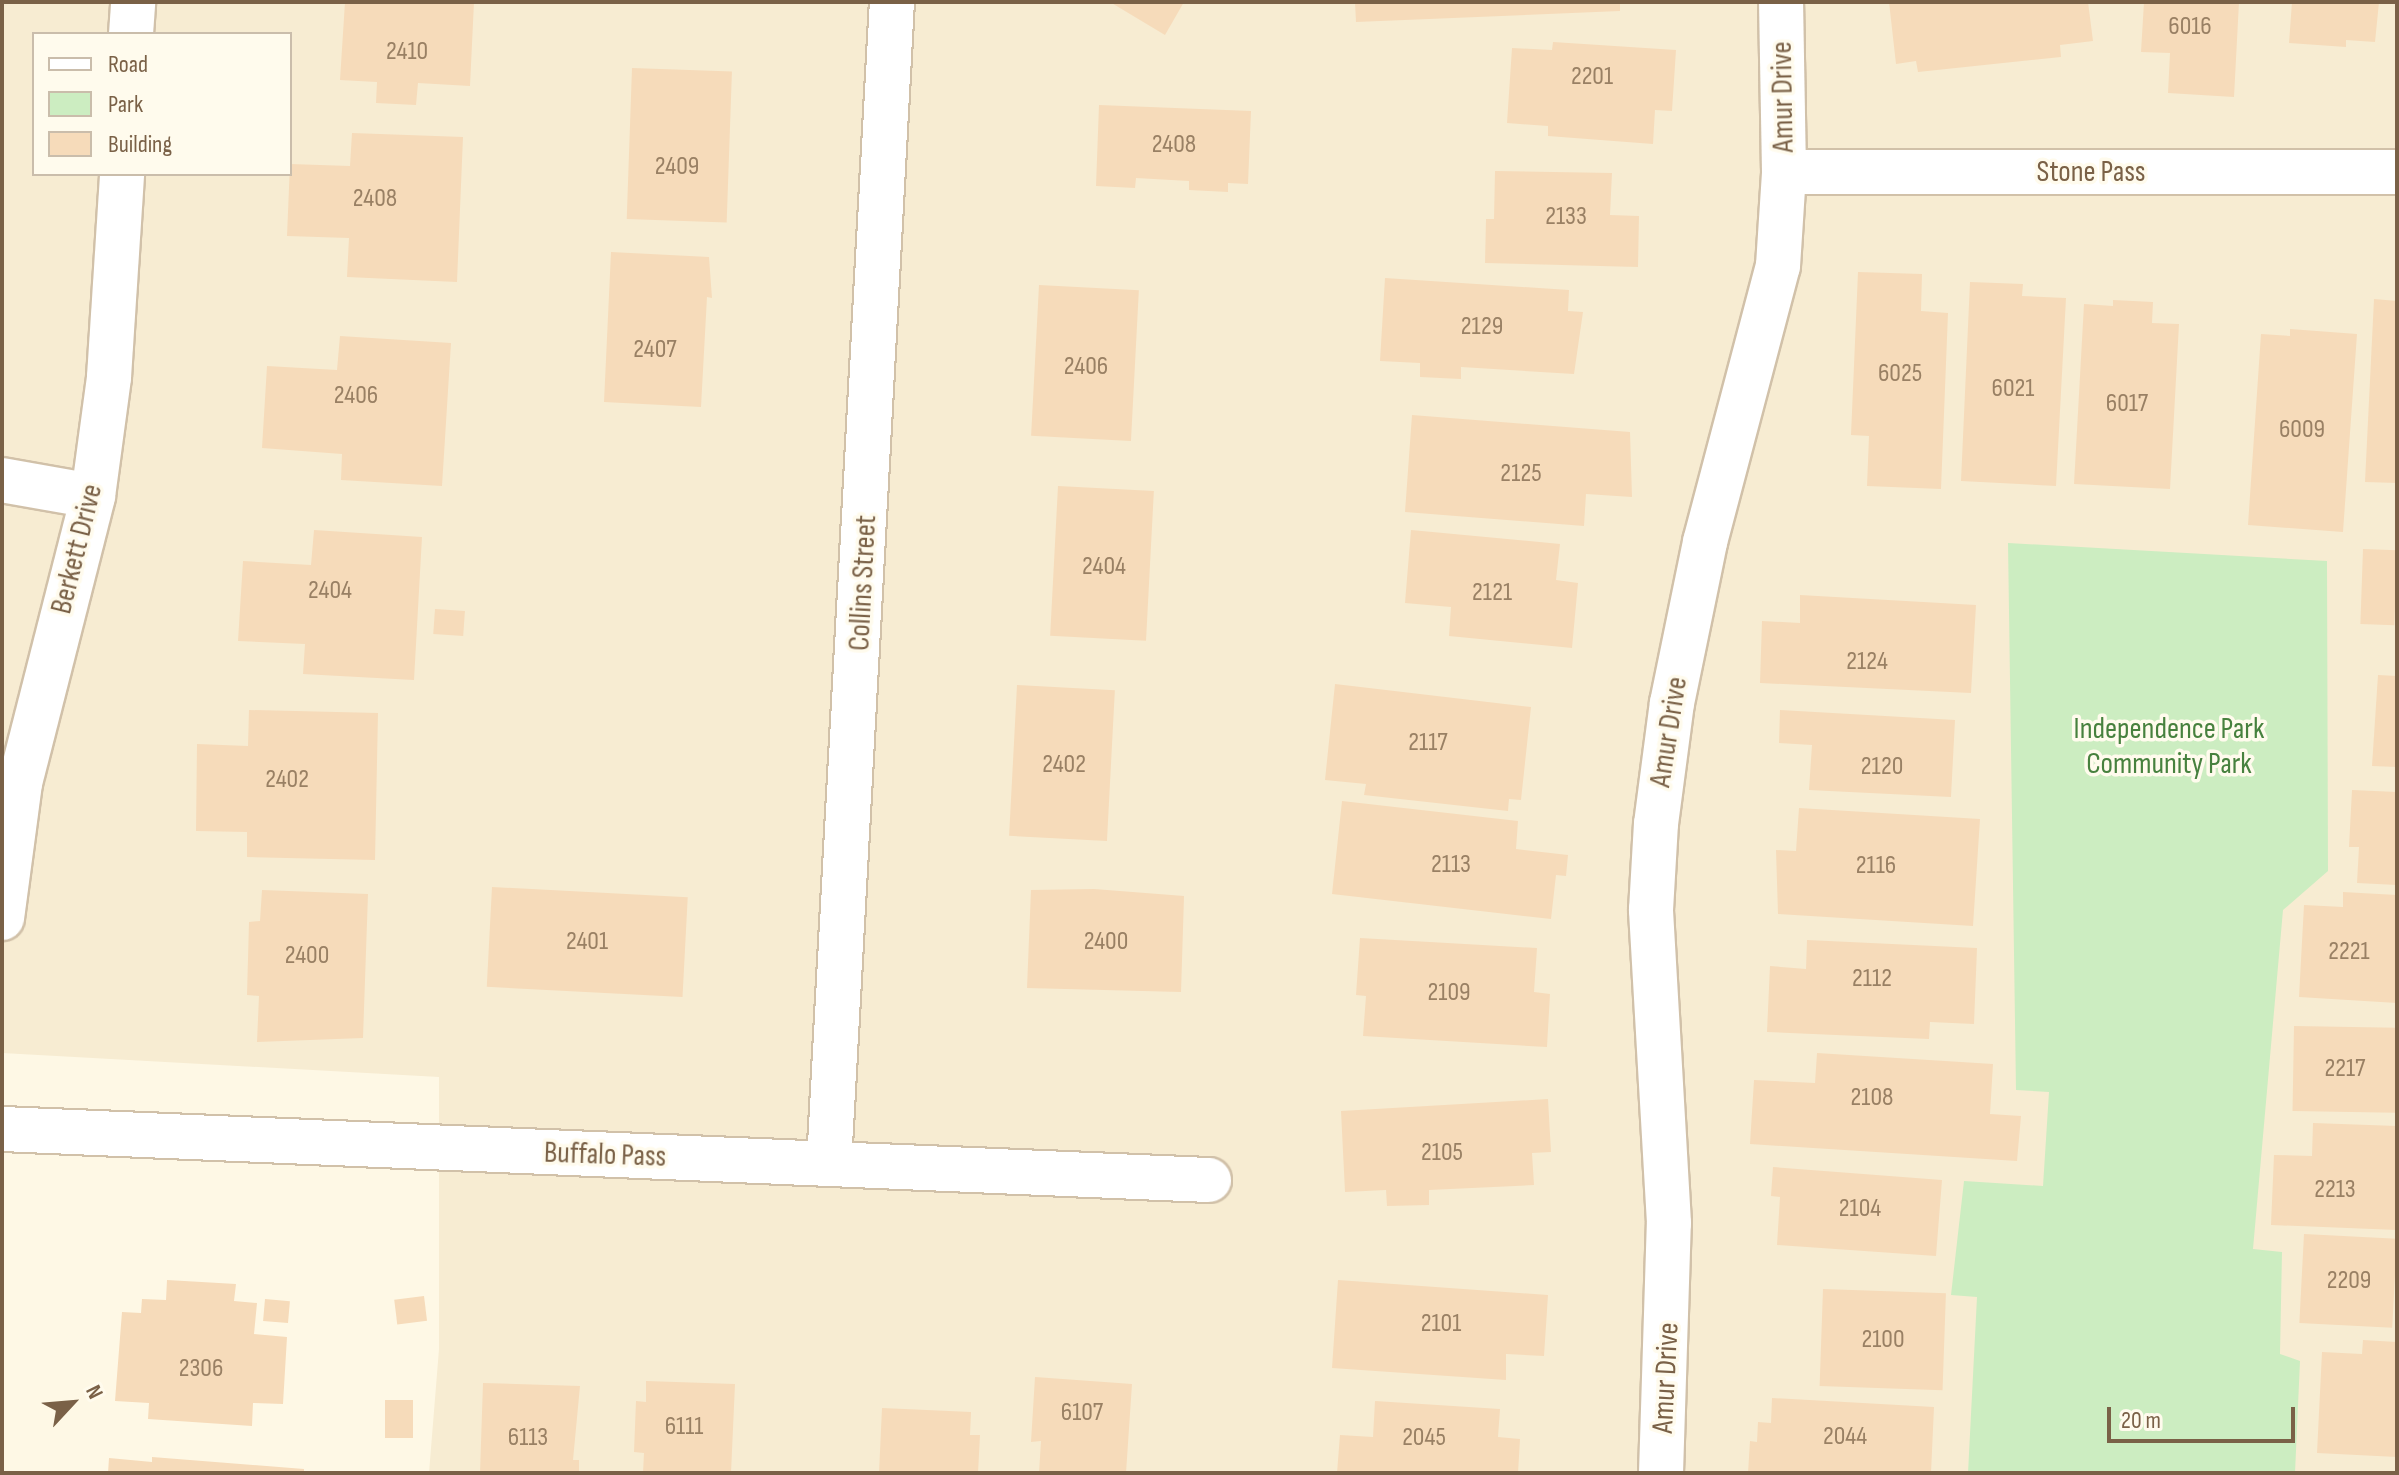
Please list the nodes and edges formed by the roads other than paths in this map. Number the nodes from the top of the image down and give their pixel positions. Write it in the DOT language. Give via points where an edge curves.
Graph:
graph roads {
  1 [pos="133,2"];
  2 [pos="892,2"];
  3 [pos="1781,2"];
  4 [pos="131,32"];
  5 [pos="1784,172"];
  6 [pos="2397,172"];
  7 [pos="122,176"];
  8 [pos="2,480"];
  9 [pos="93,496"];
  10 [pos="2,918"];
  11 [pos="2,1129"];
  12 [pos="829,1164"];
  13 [pos="1209,1180"];
  14 [pos="1661,1473"];
  1 -- 4 [label="street"];
  2 -- 12 [label="street, Collins Street"];
  3 -- 5 [label="street, Amur Drive"];
  5 -- 6 [label="street, Stone Pass"];
  5 -- 14 [label="street, Amur Drive" via="1778,266 1702,557 1672,703 1656,824 1651,910 1669,1223"];
  7 -- 9 [label="street, Berkett Drive" via="109,377"];
  8 -- 9 [label="street"];
  9 -- 10 [label="street, Berkett Drive" via="20,783"];
  11 -- 12 [label="street, Buffalo Pass"];
  12 -- 13 [label="street, Buffalo Pass"];
}
